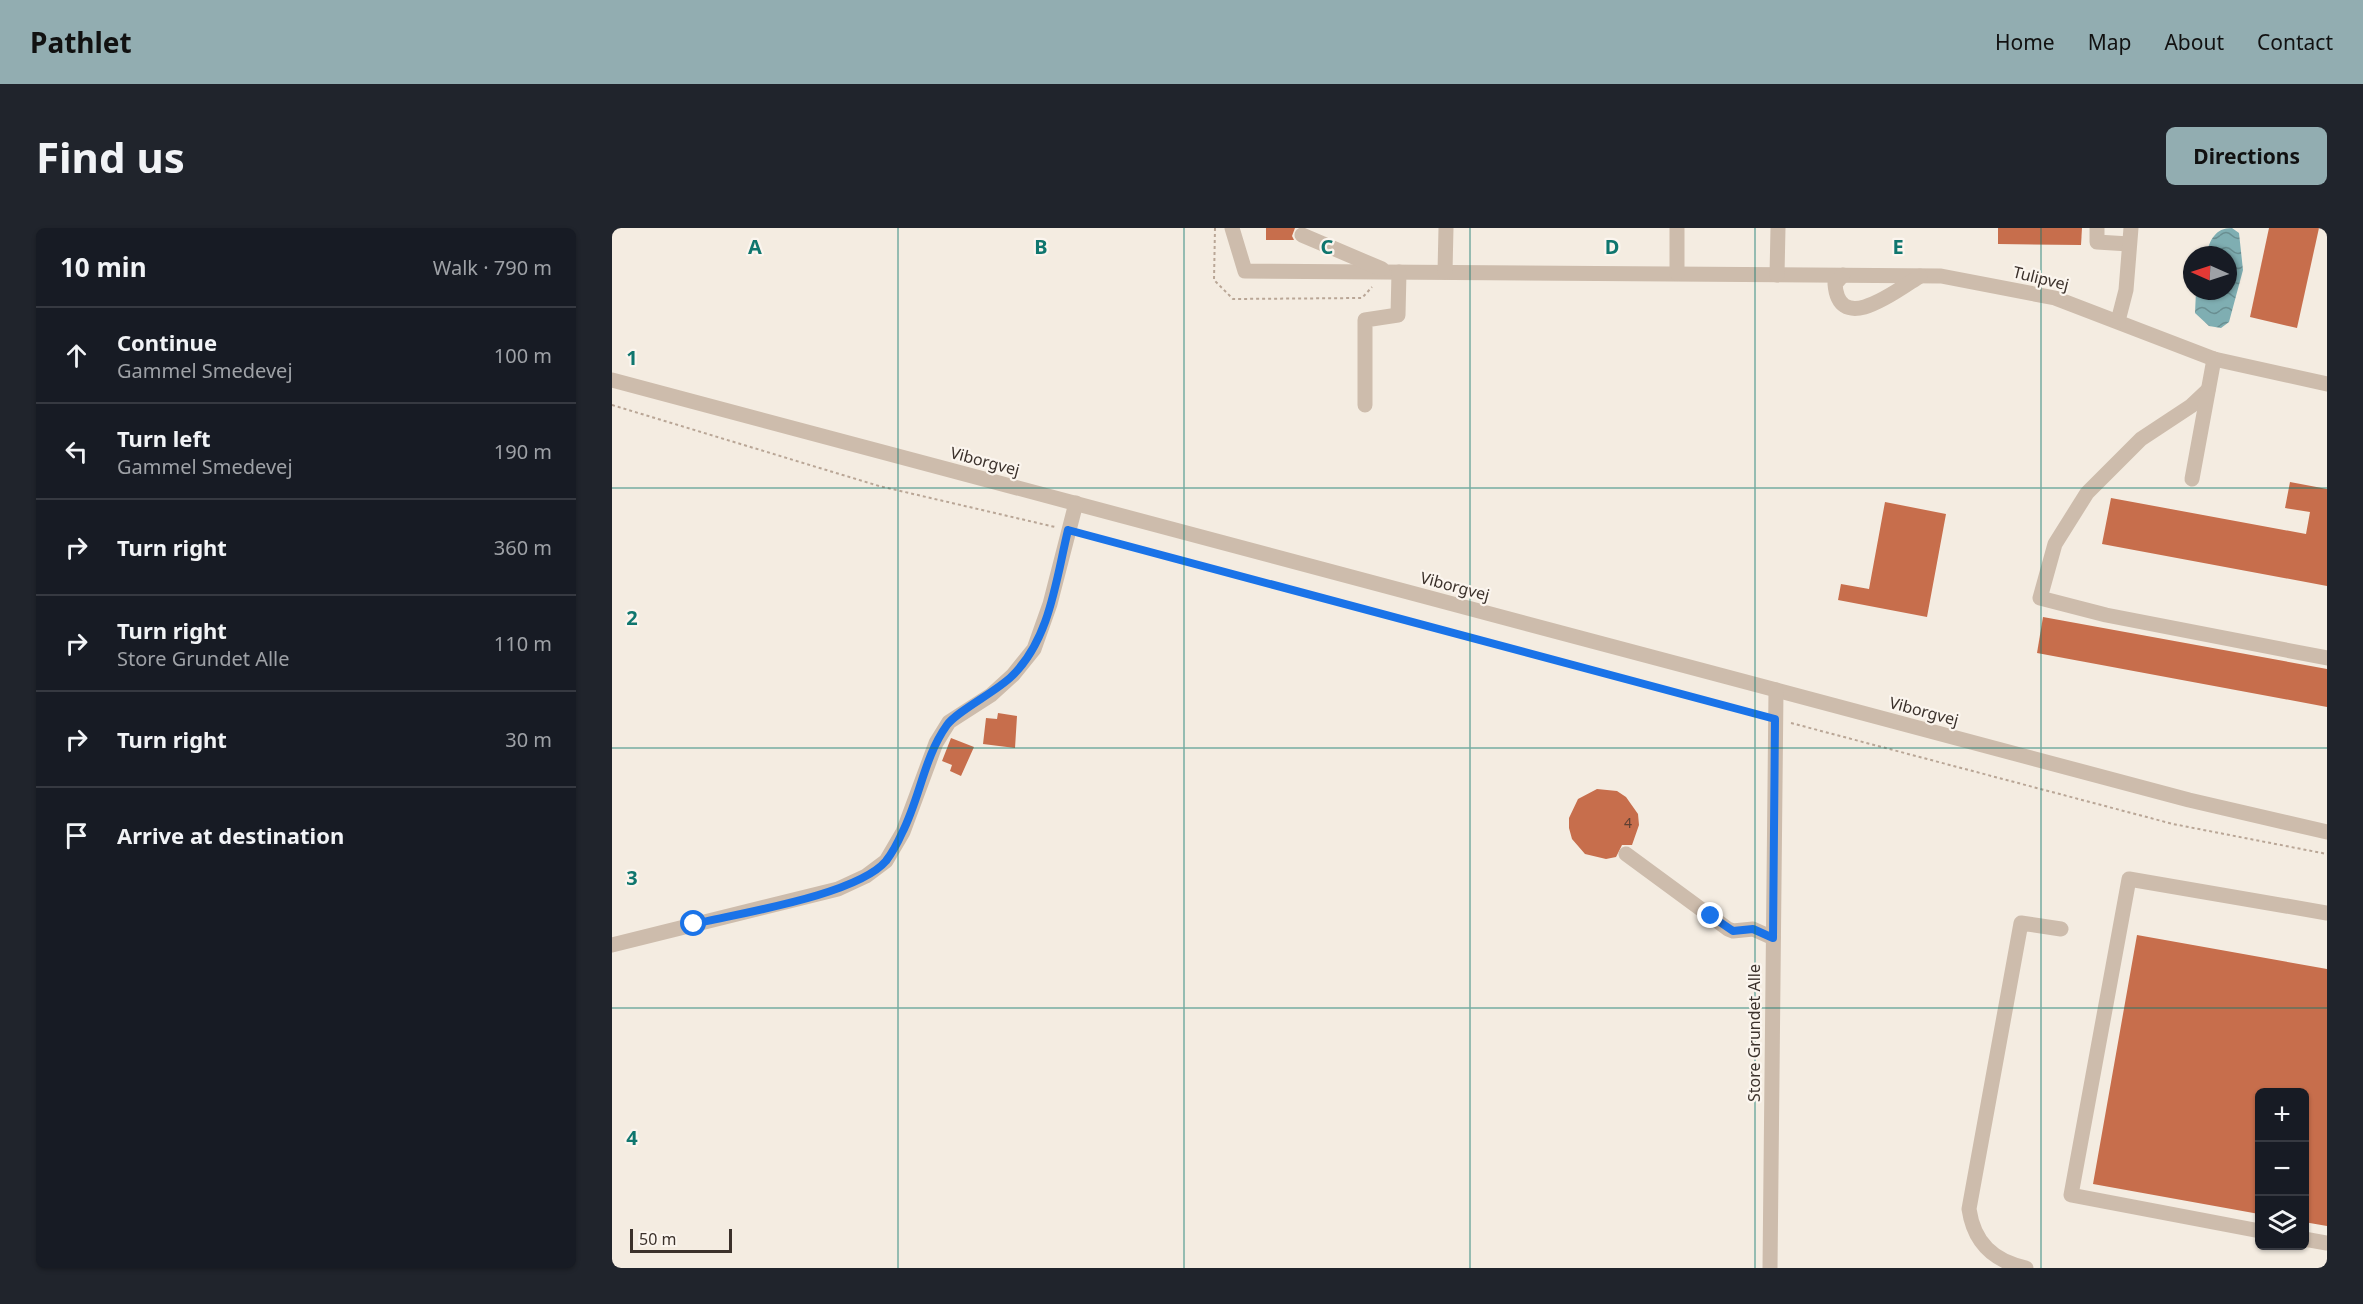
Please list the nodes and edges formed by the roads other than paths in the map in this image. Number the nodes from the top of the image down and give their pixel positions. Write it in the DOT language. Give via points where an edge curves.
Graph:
graph roads {
  1 [pos="1232,228"];
  2 [pos="1446,228"];
  3 [pos="1677,228"];
  4 [pos="1778,228"];
  5 [pos="2097,228"];
  6 [pos="2131,228"];
  7 [pos="1302,235"];
  8 [pos="2129,244"];
  9 [pos="1395,272"];
  10 [pos="1445,272"];
  11 [pos="1677,273"];
  12 [pos="1777,275"];
  13 [pos="1843,275"];
  14 [pos="1920,276"];
  15 [pos="2118,321"];
  16 [pos="2214,359"];
  17 [pos="612,380"];
  18 [pos="2327,384"];
  19 [pos="2208,390"];
  20 [pos="1365,405"];
  21 [pos="2192,479"];
  22 [pos="1076,503"];
  23 [pos="2327,658"];
  24 [pos="1776,690"];
  25 [pos="2290,822"];
  26 [pos="2327,825"];
  27 [pos="2327,832"];
  28 [pos="1626,854"];
  29 [pos="2327,914"];
  30 [pos="2061,929"];
  31 [pos="1773,938"];
  32 [pos="612,945"];
  33 [pos="2255,1230"];
  34 [pos="2309,1240"];
  35 [pos="2327,1243"];
  36 [pos="1770,1268"];
  37 [pos="2026,1268"];
  1 -- 9 [label="street, Tulipvej" via="1245,271"];
  2 -- 10 [label="street"];
  3 -- 11 [label="street"];
  4 -- 12 [label="street"];
  5 -- 8 [label="street" via="2097,242"];
  6 -- 8 [label="street"];
  7 -- 9 [label="street"];
  8 -- 15 [label="street" via="2126,290"];
  9 -- 10 [label="street, Tulipvej"];
  9 -- 20 [label="street" via="1398,315 1365,320"];
  10 -- 11 [label="street, Tulipvej"];
  11 -- 12 [label="street, Tulipvej"];
  12 -- 13 [label="street, Tulipvej"];
  13 -- 14 [label="street, Tulipvej"];
  13 -- 14 [label="street" via="1835,284 1836,295 1842,305 1854,309 1870,307"];
  14 -- 15 [label="street, Tulipvej" via="1941,276 2055,298"];
  15 -- 16 [label="street, Tulipvej"];
  16 -- 18 [label="street, Tulipvej"];
  16 -- 19 [label="street"];
  17 -- 22 [label="street, Viborgvej"];
  19 -- 21 [label="street"];
  19 -- 23 [label="street" via="2141,439 2088,493 2055,543 2040,598 2106,615"];
  22 -- 24 [label="street, Viborgvej"];
  22 -- 32 [label="street" via="1035,649 991,695 949,722 936,743 903,832 886,861 838,889"];
  24 -- 25 [label="street, Viborgvej" via="2189,800"];
  24 -- 31 [label="street, Store Grundet Alle"];
  25 -- 26 [label="street, Viborgvej"];
  25 -- 27 [label="street, Viborgvej"];
  28 -- 31 [label="street" via="1728,929 1753,929"];
  29 -- 33 [label="street" via="2129,879 2072,1195"];
  30 -- 37 [label="street" via="2021,923 1970,1209 1975,1232 1990,1253 2008,1264"];
  31 -- 36 [label="street, Store Grundet Alle"];
  34 -- 35 [label="street"];
}
